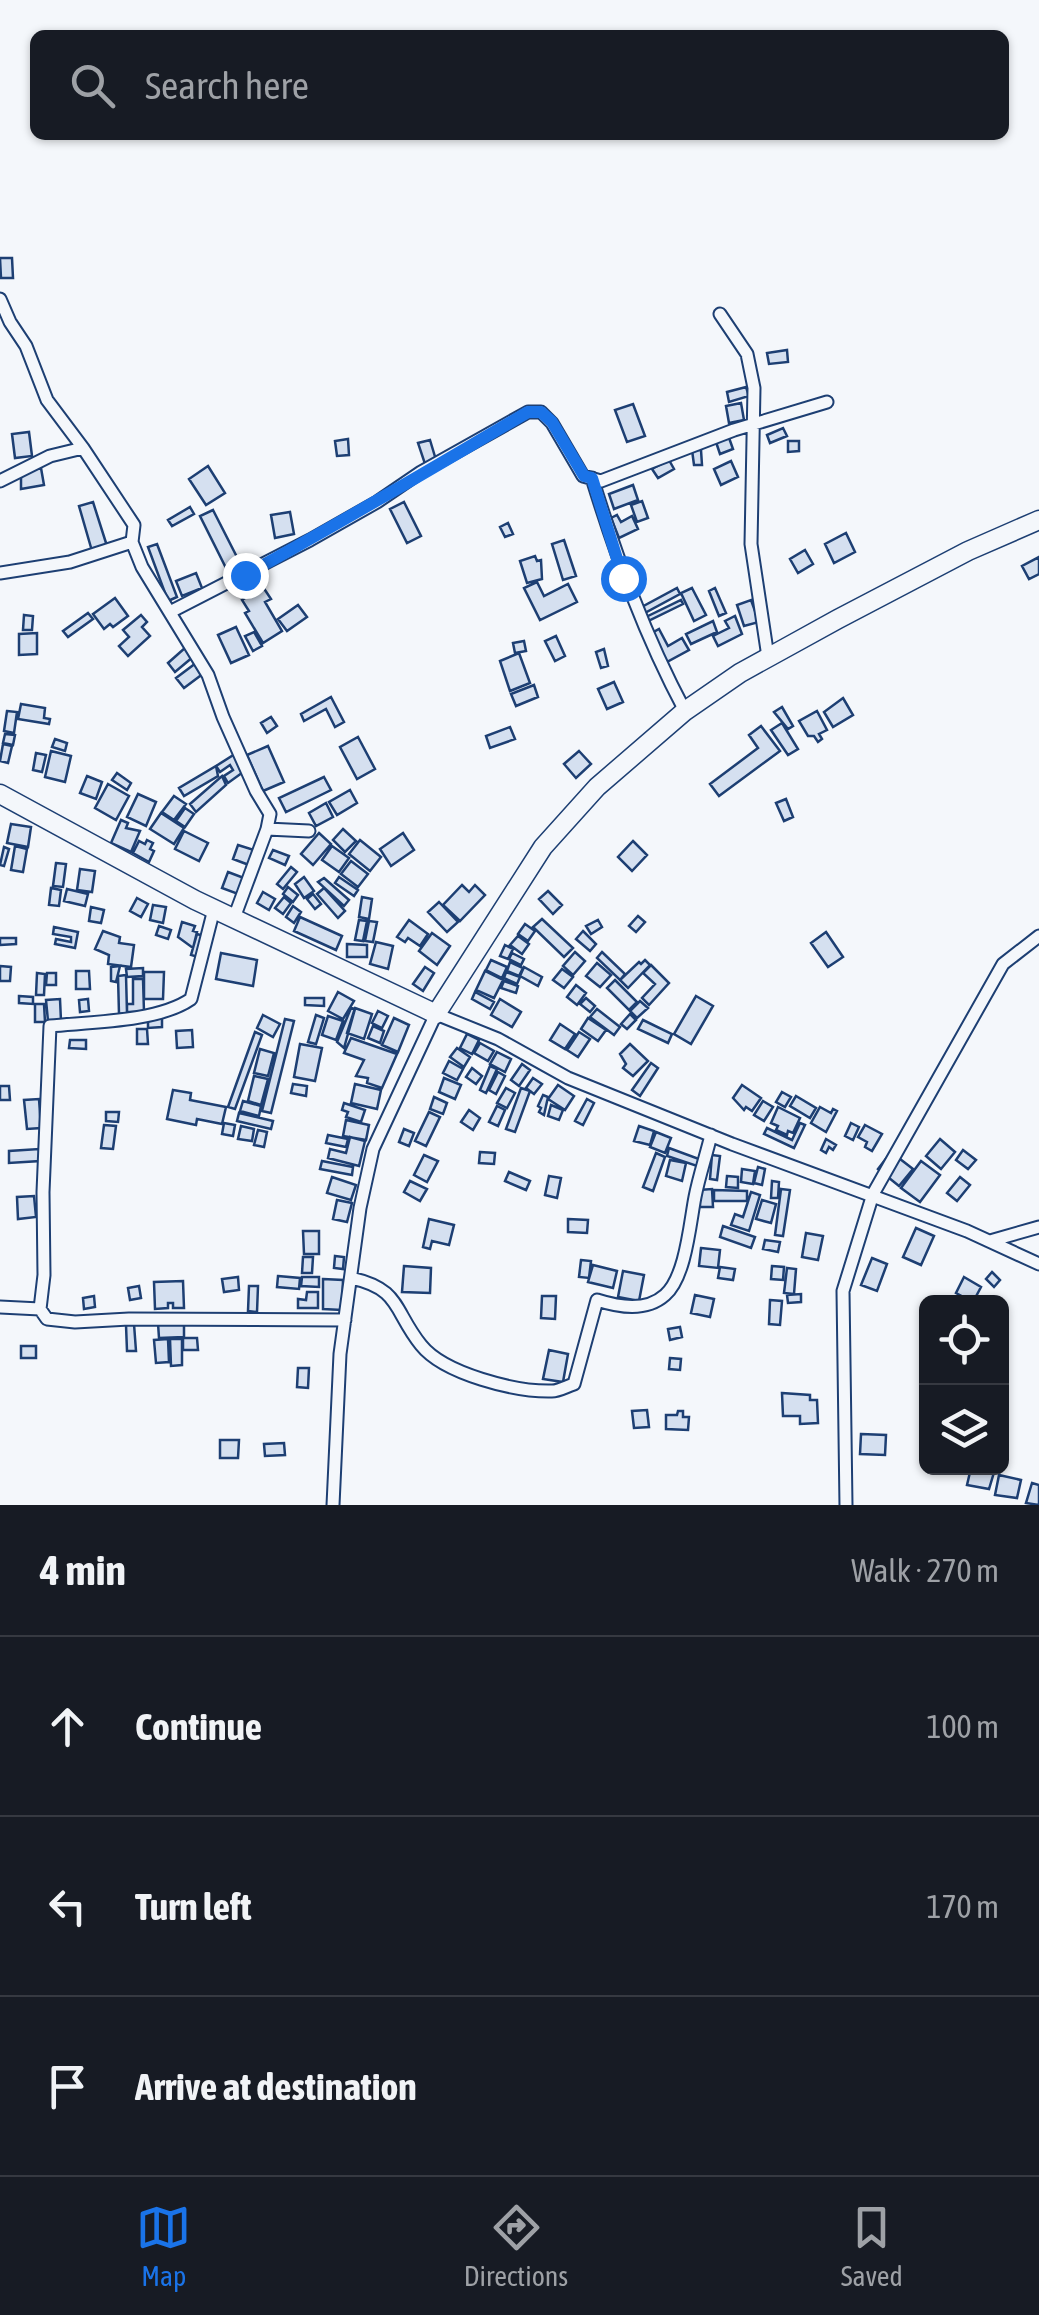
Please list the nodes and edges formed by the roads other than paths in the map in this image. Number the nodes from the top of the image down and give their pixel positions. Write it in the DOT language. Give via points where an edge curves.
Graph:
graph roads {
  1 [pos="0,300"];
  2 [pos="720,314"];
  3 [pos="827,402"];
  4 [pos="752,424"];
  5 [pos="83,448"];
  6 [pos="592,478"];
  7 [pos="0,481"];
  8 [pos="1039,520"];
  9 [pos="132,542"];
  10 [pos="0,572"];
  11 [pos="170,612"];
  12 [pos="768,658"];
  13 [pos="685,710"];
  14 [pos="0,794"];
  15 [pos="267,829"];
  16 [pos="310,831"];
  17 [pos="214,908"];
  18 [pos="234,918"];
  19 [pos="1039,936"];
  20 [pos="436,1014"];
  21 [pos="711,1136"];
  22 [pos="873,1194"];
  23 [pos="1039,1227"];
  24 [pos="990,1242"];
  25 [pos="1039,1264"];
  26 [pos="350,1278"];
  27 [pos="0,1307"];
  28 [pos="40,1309"];
  29 [pos="345,1320"];
  30 [pos="333,1505"];
  31 [pos="846,1505"];
  1 -- 5 [label="street" via="48,400"];
  2 -- 4 [label="street" via="746,354 754,388"];
  3 -- 4 [label="street"];
  4 -- 6 [label="street" via="621,474"];
  4 -- 12 [label="street" via="751,544"];
  5 -- 7 [label="street"];
  5 -- 9 [label="street" via="134,526"];
  6 -- 11 [label="street" via="584,476 552,422 528,412 310,540"];
  6 -- 13 [label="street" via="623,578"];
  8 -- 12 [label="street"];
  9 -- 10 [label="street" via="70,562"];
  9 -- 11 [label="street"];
  11 -- 15 [label="street" via="208,675 270,814"];
  12 -- 13 [label="street"];
  13 -- 20 [label="street" via="597,787 544,846"];
  14 -- 17 [label="street"];
  15 -- 16 [label="street"];
  15 -- 18 [label="street"];
  17 -- 18 [label="street"];
  17 -- 28 [label="street" via="190,999 112,1020 50,1026"];
  18 -- 20 [label="street"];
  19 -- 22 [label="street" via="1002,964"];
  20 -- 21 [label="street"];
  20 -- 26 [label="street" via="373,1149"];
  21 -- 22 [label="street"];
  21 -- 26 [label="street" via="674,1282 664,1296 626,1309 597,1300 574,1384 554,1391 451,1369 421,1346 377,1284"];
  22 -- 24 [label="street"];
  22 -- 31 [label="street" via="843,1291"];
  23 -- 24 [label="street"];
  24 -- 25 [label="street"];
  26 -- 29 [label="street"];
  27 -- 28 [label="street"];
  28 -- 29 [label="street" via="47,1319 76,1322"];
  29 -- 30 [label="street"];
}
